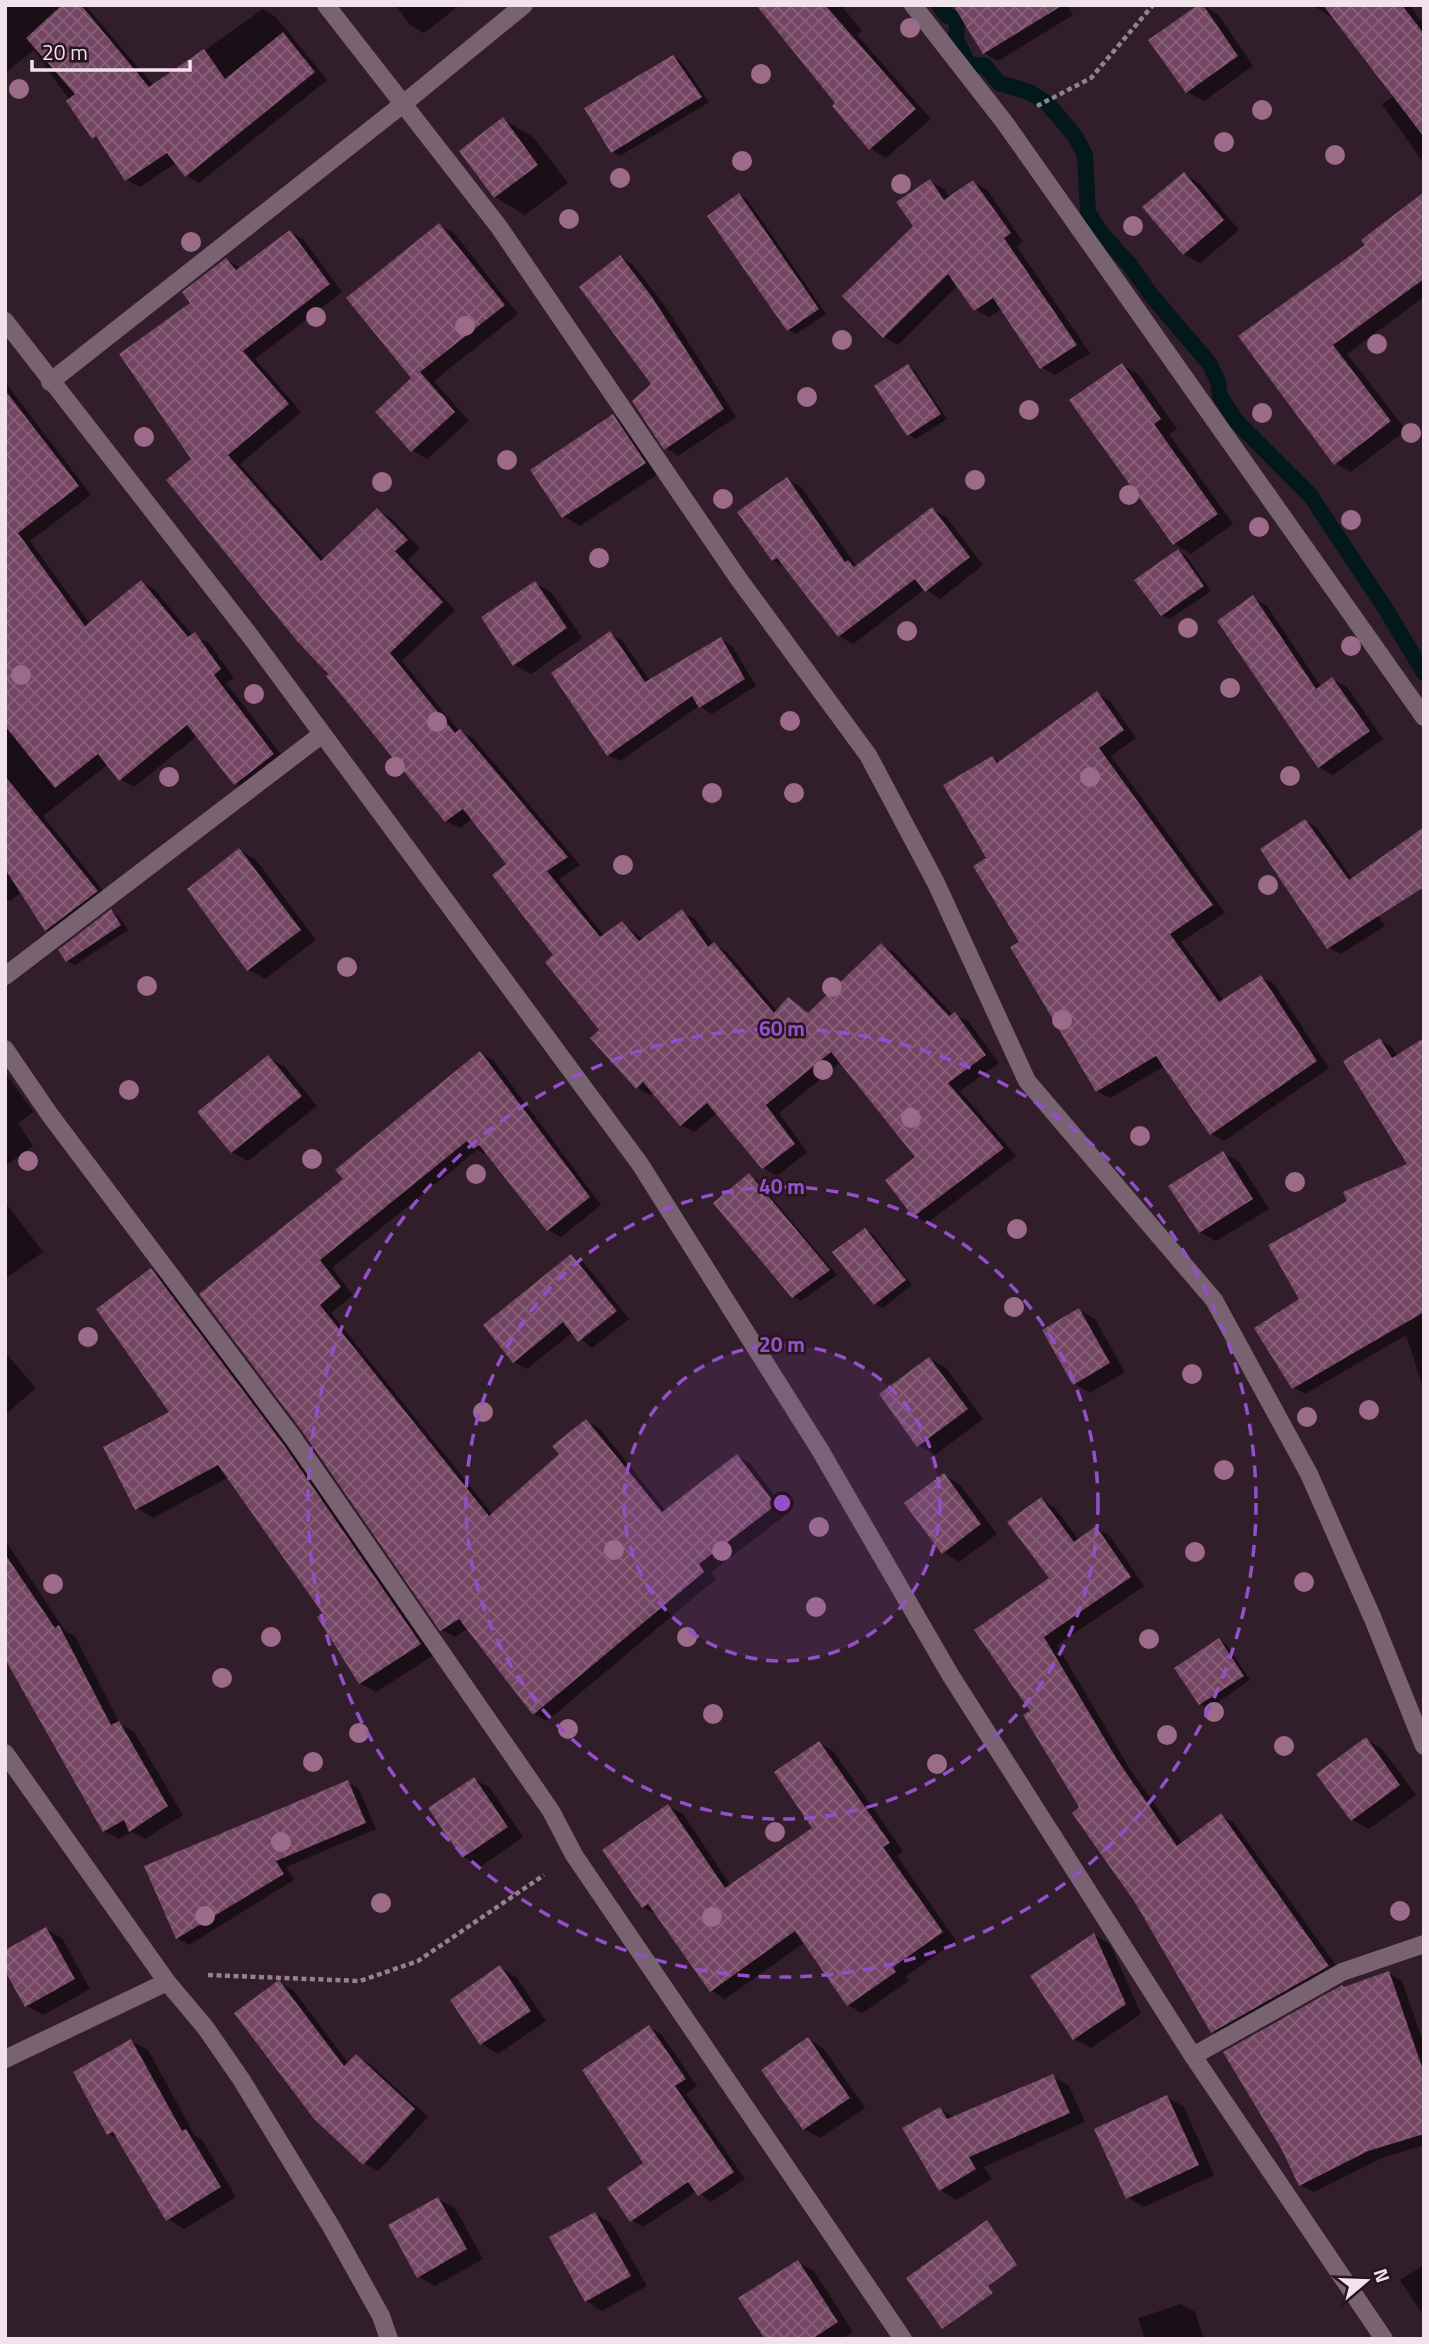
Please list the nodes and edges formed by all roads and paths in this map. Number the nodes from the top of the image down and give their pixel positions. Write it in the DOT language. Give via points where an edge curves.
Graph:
graph roads {
  1 [pos="326,5"];
  2 [pos="524,5"];
  3 [pos="913,5"];
  4 [pos="1153,5"];
  5 [pos="403,104"];
  6 [pos="1005,123"];
  7 [pos="5,321"];
  8 [pos="50,382"];
  9 [pos="1424,717"];
  10 [pos="321,735"];
  11 [pos="5,976"];
  12 [pos="5,1049"];
  13 [pos="1424,1746"];
  14 [pos="5,1753"];
  15 [pos="574,1855"];
  16 [pos="1424,1944"];
  17 [pos="167,1982"];
  18 [pos="1193,2056"];
  19 [pos="5,2059"];
  20 [pos="389,2339"];
  21 [pos="903,2339"];
  22 [pos="1384,2339"];
  1 -- 5 [label="street"];
  2 -- 5 [label="street"];
  3 -- 6 [label="street"];
  4 -- 6 [label="path" via="1091,78"];
  5 -- 8 [label="street"];
  5 -- 13 [label="street" via="499,226 738,578 868,755 936,883 1027,1081 1214,1300 1309,1474"];
  6 -- 9 [label="street"];
  7 -- 8 [label="street"];
  8 -- 10 [label="street" via="251,637"];
  10 -- 11 [label="street"];
  10 -- 18 [label="street" via="640,1164 820,1450 951,1676"];
  12 -- 15 [label="street" via="293,1438 551,1811"];
  14 -- 17 [label="street"];
  15 -- 17 [label="path" via="418,1961 360,1981 204,1975"];
  15 -- 21 [label="street"];
  16 -- 18 [label="street" via="1342,1972"];
  17 -- 19 [label="street"];
  17 -- 20 [label="street" via="241,2079 332,2228"];
  18 -- 22 [label="street"];
}
